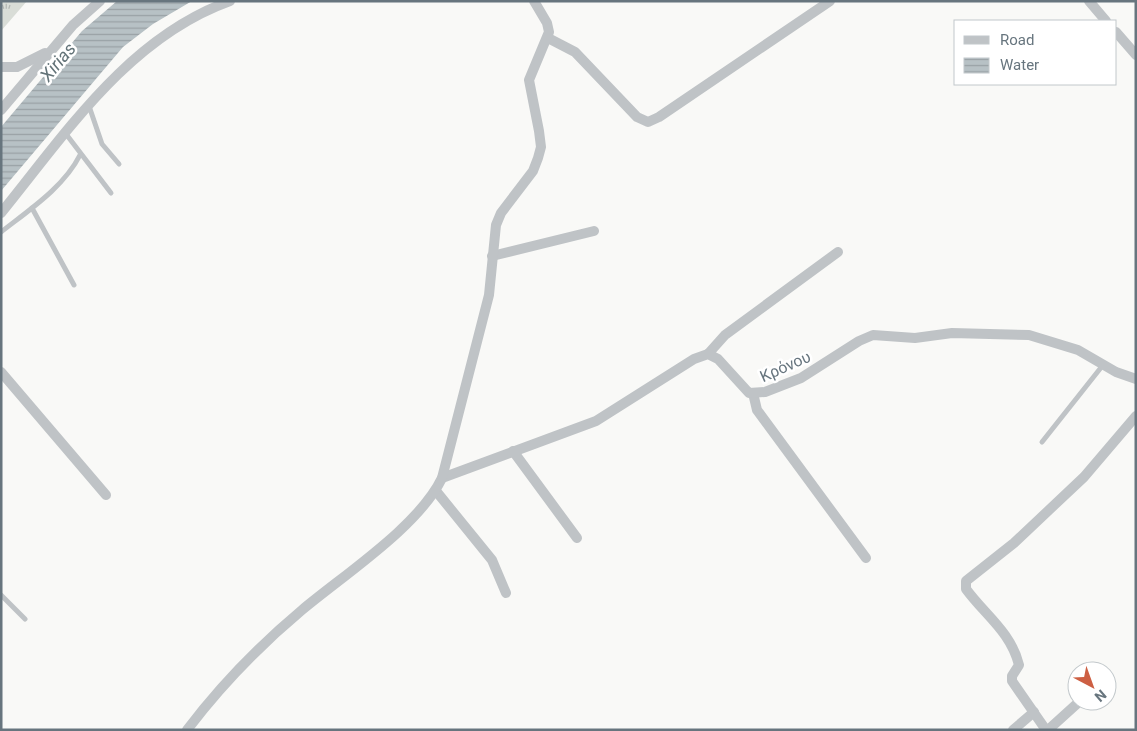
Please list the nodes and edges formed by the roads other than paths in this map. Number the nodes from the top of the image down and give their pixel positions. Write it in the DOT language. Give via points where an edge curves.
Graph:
graph roads {
  1 [pos="100,1"];
  2 [pos="230,1"];
  3 [pos="534,1"];
  4 [pos="830,1"];
  5 [pos="1089,1"];
  6 [pos="1105,20"];
  7 [pos="1117,33"];
  8 [pos="548,38"];
  9 [pos="50,50"];
  10 [pos="1136,55"];
  11 [pos="1,67"];
  12 [pos="88,105"];
  13 [pos="1,110"];
  14 [pos="66,134"];
  15 [pos="80,155"];
  16 [pos="119,164"];
  17 [pos="111,193"];
  18 [pos="32,208"];
  19 [pos="1,214"];
  20 [pos="594,231"];
  21 [pos="1,232"];
  22 [pos="838,252"];
  23 [pos="492,256"];
  24 [pos="74,285"];
  25 [pos="708,354"];
  26 [pos="1104,365"];
  27 [pos="1,372"];
  28 [pos="1136,380"];
  29 [pos="753,394"];
  30 [pos="1136,416"];
  31 [pos="1042,442"];
  32 [pos="513,451"];
  33 [pos="442,478"];
  34 [pos="436,491"];
  35 [pos="106,495"];
  36 [pos="577,538"];
  37 [pos="866,558"];
  38 [pos="506,593"];
  39 [pos="1,595"];
  40 [pos="26,619"];
  41 [pos="1069,711"];
  42 [pos="1034,712"];
  43 [pos="187,730"];
  44 [pos="1013,730"];
  45 [pos="1047,730"];
  1 -- 9 [label="street"];
  2 -- 12 [label="street" via="192,18 159,39"];
  3 -- 8 [label="street" via="547,24"];
  4 -- 8 [label="street" via="648,122 637,117 574,52"];
  5 -- 6 [label="street"];
  7 -- 10 [label="street"];
  8 -- 23 [label="street" via="529,80 541,147 533,171 498,217"];
  9 -- 11 [label="street" via="17,66"];
  9 -- 13 [label="street"];
  12 -- 14 [label="street"];
  12 -- 16 [label="lane" via="102,144"];
  14 -- 15 [label="lane"];
  14 -- 19 [label="street"];
  15 -- 17 [label="lane"];
  15 -- 18 [label="lane" via="68,174"];
  18 -- 21 [label="lane"];
  18 -- 24 [label="lane"];
  20 -- 23 [label="street"];
  22 -- 25 [label="street" via="726,334"];
  23 -- 33 [label="street" via="486,309"];
  25 -- 29 [label="street, Κρόνου" via="718,359"];
  25 -- 32 [label="street" via="694,359 596,421"];
  26 -- 28 [label="street, Κρόνου"];
  26 -- 29 [label="street, Κρόνου" via="1078,350 1029,335 952,333 915,338 873,335 801,378"];
  26 -- 31 [label="lane"];
  27 -- 35 [label="street"];
  29 -- 37 [label="street" via="757,410"];
  30 -- 42 [label="street" via="1084,477 1014,543 966,581 966,589 1000,626 1014,649 1020,665 1012,676 1012,683"];
  32 -- 33 [label="street"];
  32 -- 36 [label="street"];
  33 -- 34 [label="street"];
  34 -- 38 [label="street" via="492,560"];
  34 -- 43 [label="street" via="400,530 253,654"];
  39 -- 40 [label="lane"];
  41 -- 45 [label="street"];
  42 -- 44 [label="street"];
  42 -- 45 [label="street"];
}
